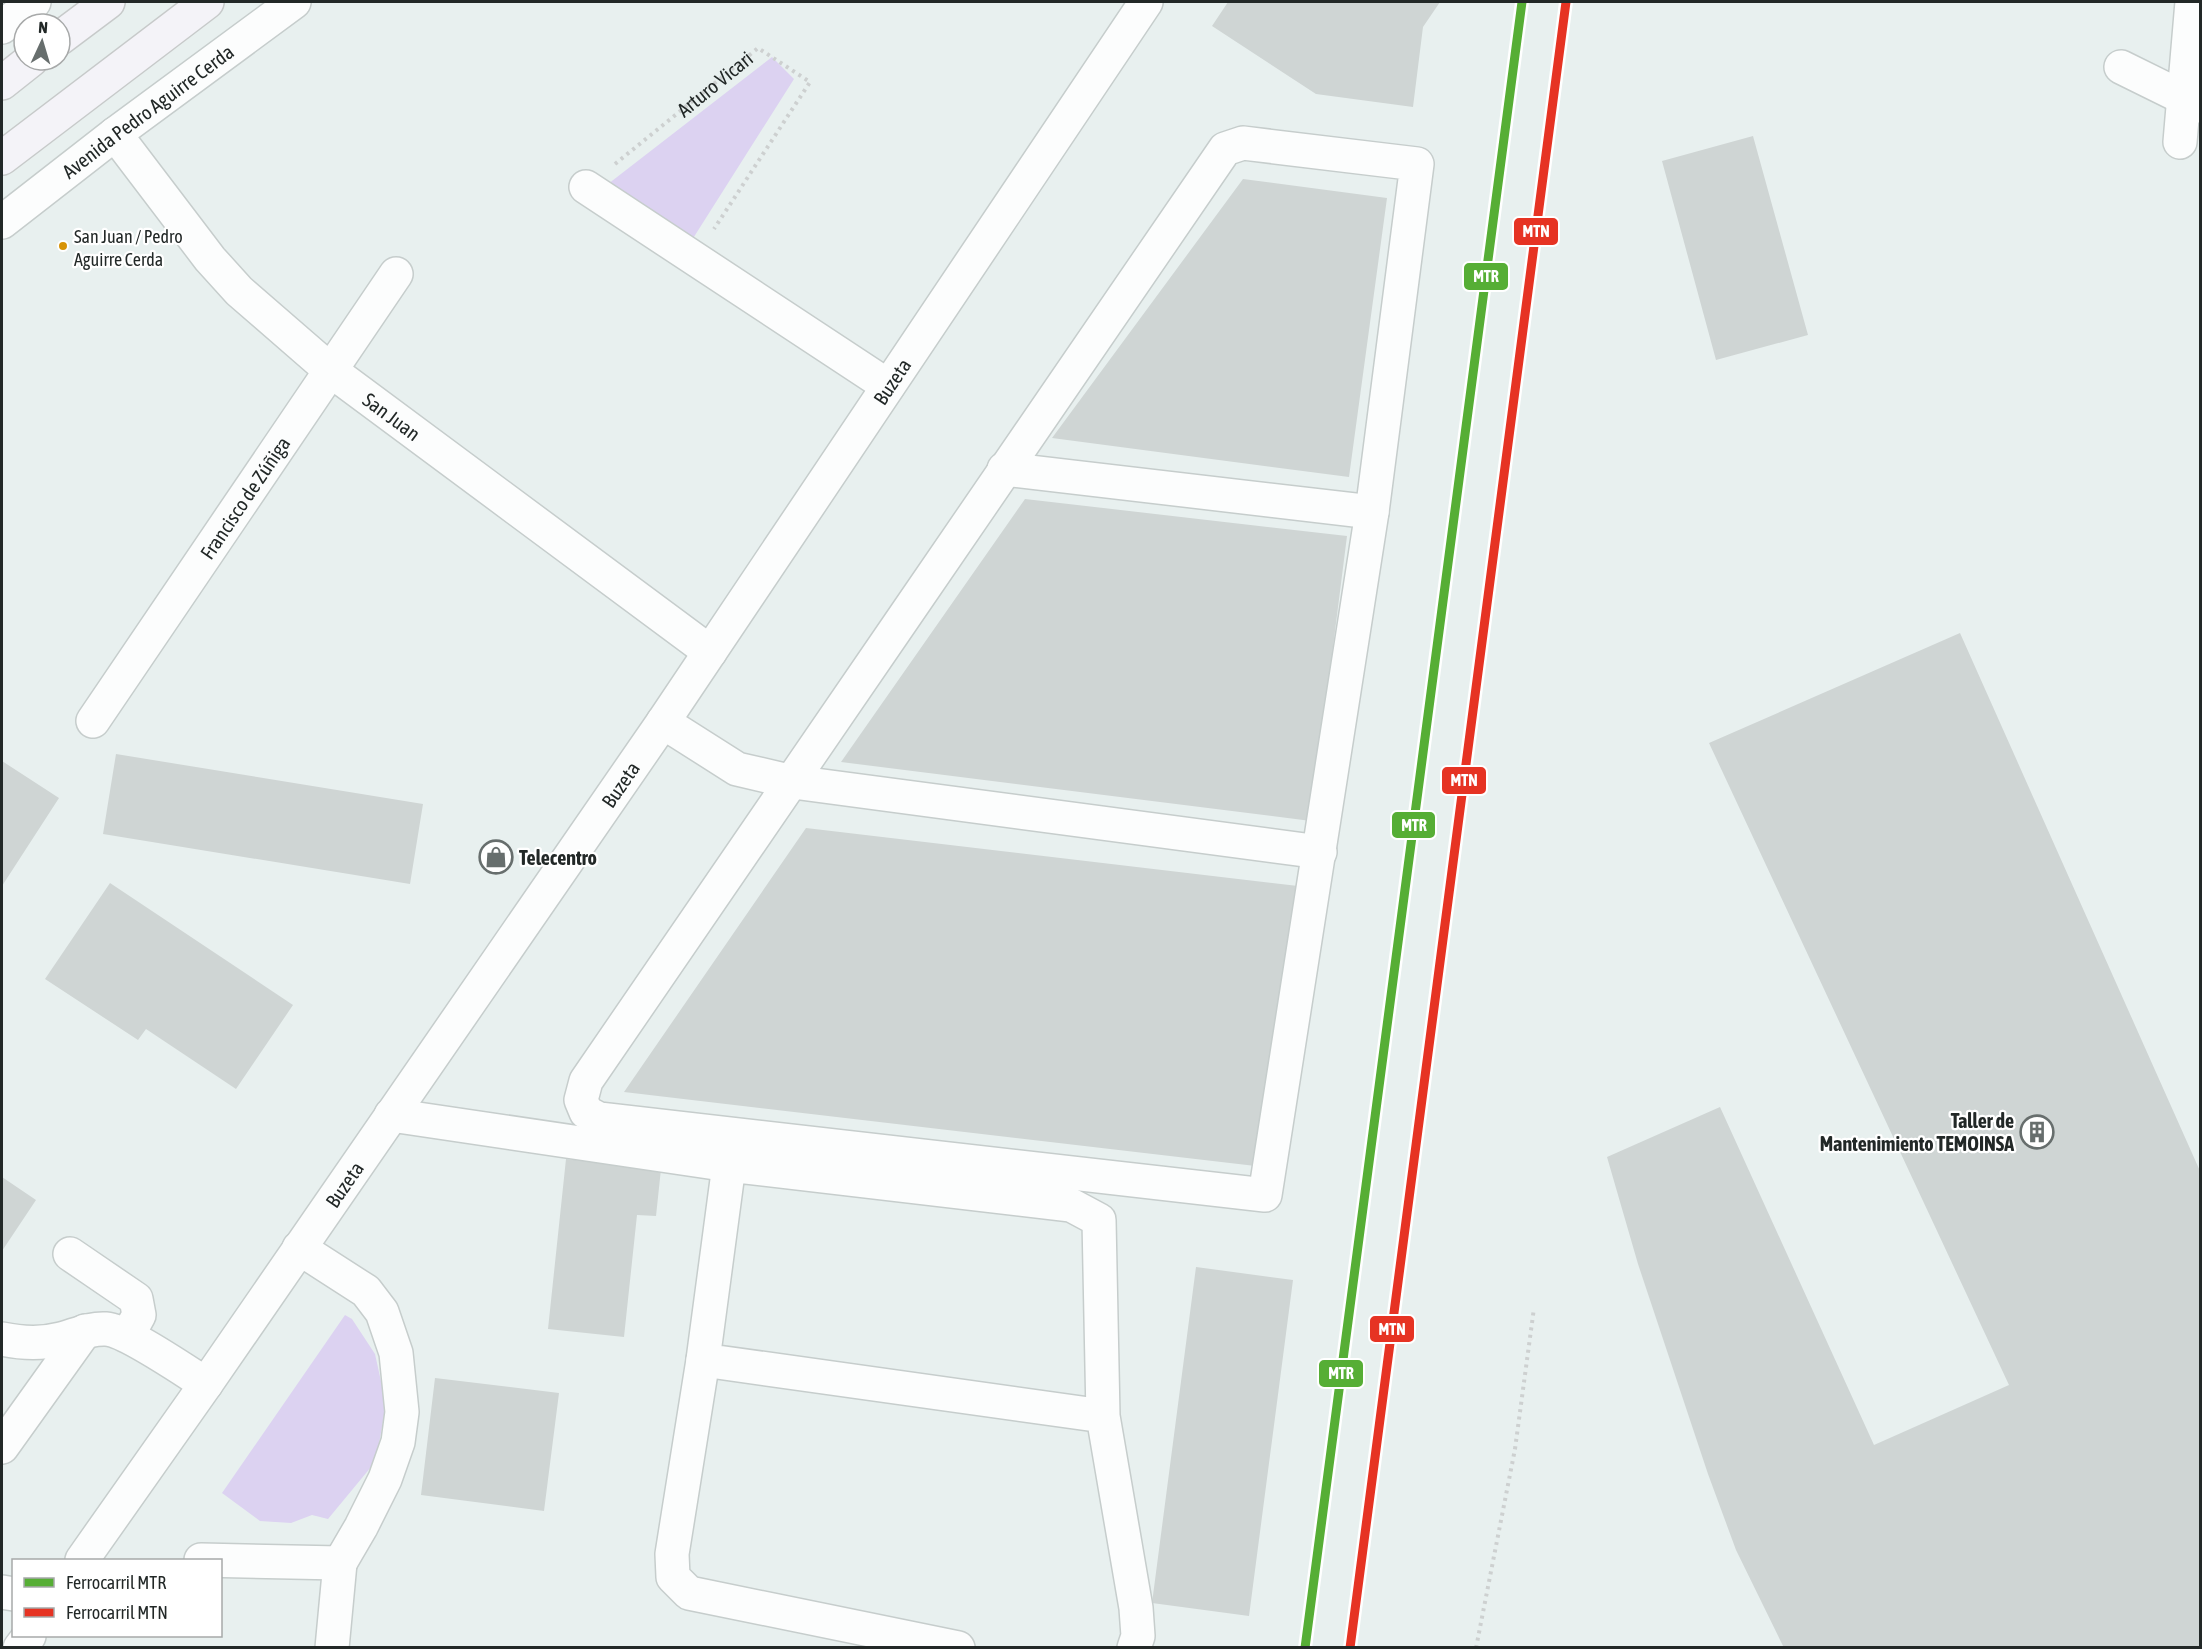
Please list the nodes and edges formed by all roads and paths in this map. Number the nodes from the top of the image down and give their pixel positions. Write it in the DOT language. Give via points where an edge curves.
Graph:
graph roads {
  1 [pos="34,2"];
  2 [pos="108,2"];
  3 [pos="207,2"];
  4 [pos="294,2"];
  5 [pos="1146,2"];
  6 [pos="2192,2"];
  7 [pos="2,27"];
  8 [pos="72,29"];
  9 [pos="2121,67"];
  10 [pos="16,72"];
  11 [pos="2,83"];
  12 [pos="2192,102"];
  13 [pos="115,134"];
  14 [pos="2180,142"];
  15 [pos="2,158"];
  16 [pos="586,187"];
  17 [pos="2,222"];
  18 [pos="694,258"];
  19 [pos="396,274"];
  20 [pos="330,370"];
  21 [pos="888,386"];
  22 [pos="1004,469"];
  23 [pos="1372,512"];
  24 [pos="710,652"];
  25 [pos="93,722"];
  26 [pos="663,722"];
  27 [pos="793,782"];
  28 [pos="1320,852"];
  29 [pos="391,1115"];
  30 [pos="729,1166"];
  31 [pos="299,1248"];
  32 [pos="70,1254"];
  33 [pos="1534,1308"];
  34 [pos="85,1331"];
  35 [pos="128,1335"];
  36 [pos="2,1339"];
  37 [pos="703,1360"];
  38 [pos="206,1384"];
  39 [pos="1103,1416"];
  40 [pos="2,1447"];
  41 [pos="83,1559"];
  42 [pos="222,1560"];
  43 [pos="340,1563"];
  44 [pos="332,1647"];
  45 [pos="958,1647"];
  46 [pos="1134,1647"];
  47 [pos="1476,1647"];
  1 -- 7 [label="street"];
  2 -- 8 [label="main road"];
  3 -- 15 [label="main road"];
  4 -- 13 [label="street, Avenida Pedro Aguirre Cerda"];
  5 -- 21 [label="street, Buzeta"];
  6 -- 12 [label="street"];
  9 -- 12 [label="street"];
  10 -- 11 [label="main road"];
  12 -- 14 [label="street"];
  13 -- 17 [label="street, Avenida Pedro Aguirre Cerda"];
  13 -- 20 [label="street, San Juan" via="239,291"];
  16 -- 18 [label="street"];
  16 -- 18 [label="path, Arturo Vicari" via="758,48 810,82"];
  18 -- 21 [label="street"];
  19 -- 20 [label="street, Francisco de Zúñiga"];
  20 -- 24 [label="street, San Juan"];
  20 -- 25 [label="street, Francisco de Zúñiga"];
  21 -- 24 [label="street, Buzeta"];
  22 -- 23 [label="street"];
  22 -- 23 [label="street" via="1225,149 1243,143 1417,164"];
  22 -- 27 [label="street"];
  23 -- 28 [label="street"];
  24 -- 26 [label="street, Buzeta"];
  26 -- 27 [label="street" via="737,769"];
  26 -- 29 [label="street, Buzeta"];
  27 -- 28 [label="street"];
  27 -- 28 [label="street" via="586,1081 581,1100 586,1112 599,1119 1265,1196"];
  29 -- 30 [label="street"];
  29 -- 31 [label="street, Buzeta"];
  30 -- 37 [label="street"];
  30 -- 39 [label="street" via="1071,1205 1099,1220"];
  31 -- 38 [label="street, Buzeta"];
  31 -- 43 [label="street" via="366,1291 382,1312 396,1353 402,1412 398,1442 385,1479"];
  32 -- 35 [label="street" via="136,1299 139,1315"];
  33 -- 47 [label="path" via="1515,1449"];
  34 -- 35 [label="street" via="107,1329"];
  34 -- 36 [label="street" via="38,1342"];
  34 -- 40 [label="street"];
  35 -- 38 [label="street"];
  37 -- 39 [label="street"];
  37 -- 45 [label="street" via="672,1554 673,1577 689,1593"];
  38 -- 41 [label="street, Buzeta"];
  39 -- 46 [label="street" via="1136,1608"];
  42 -- 43 [label="street"];
  43 -- 44 [label="street"];
}
